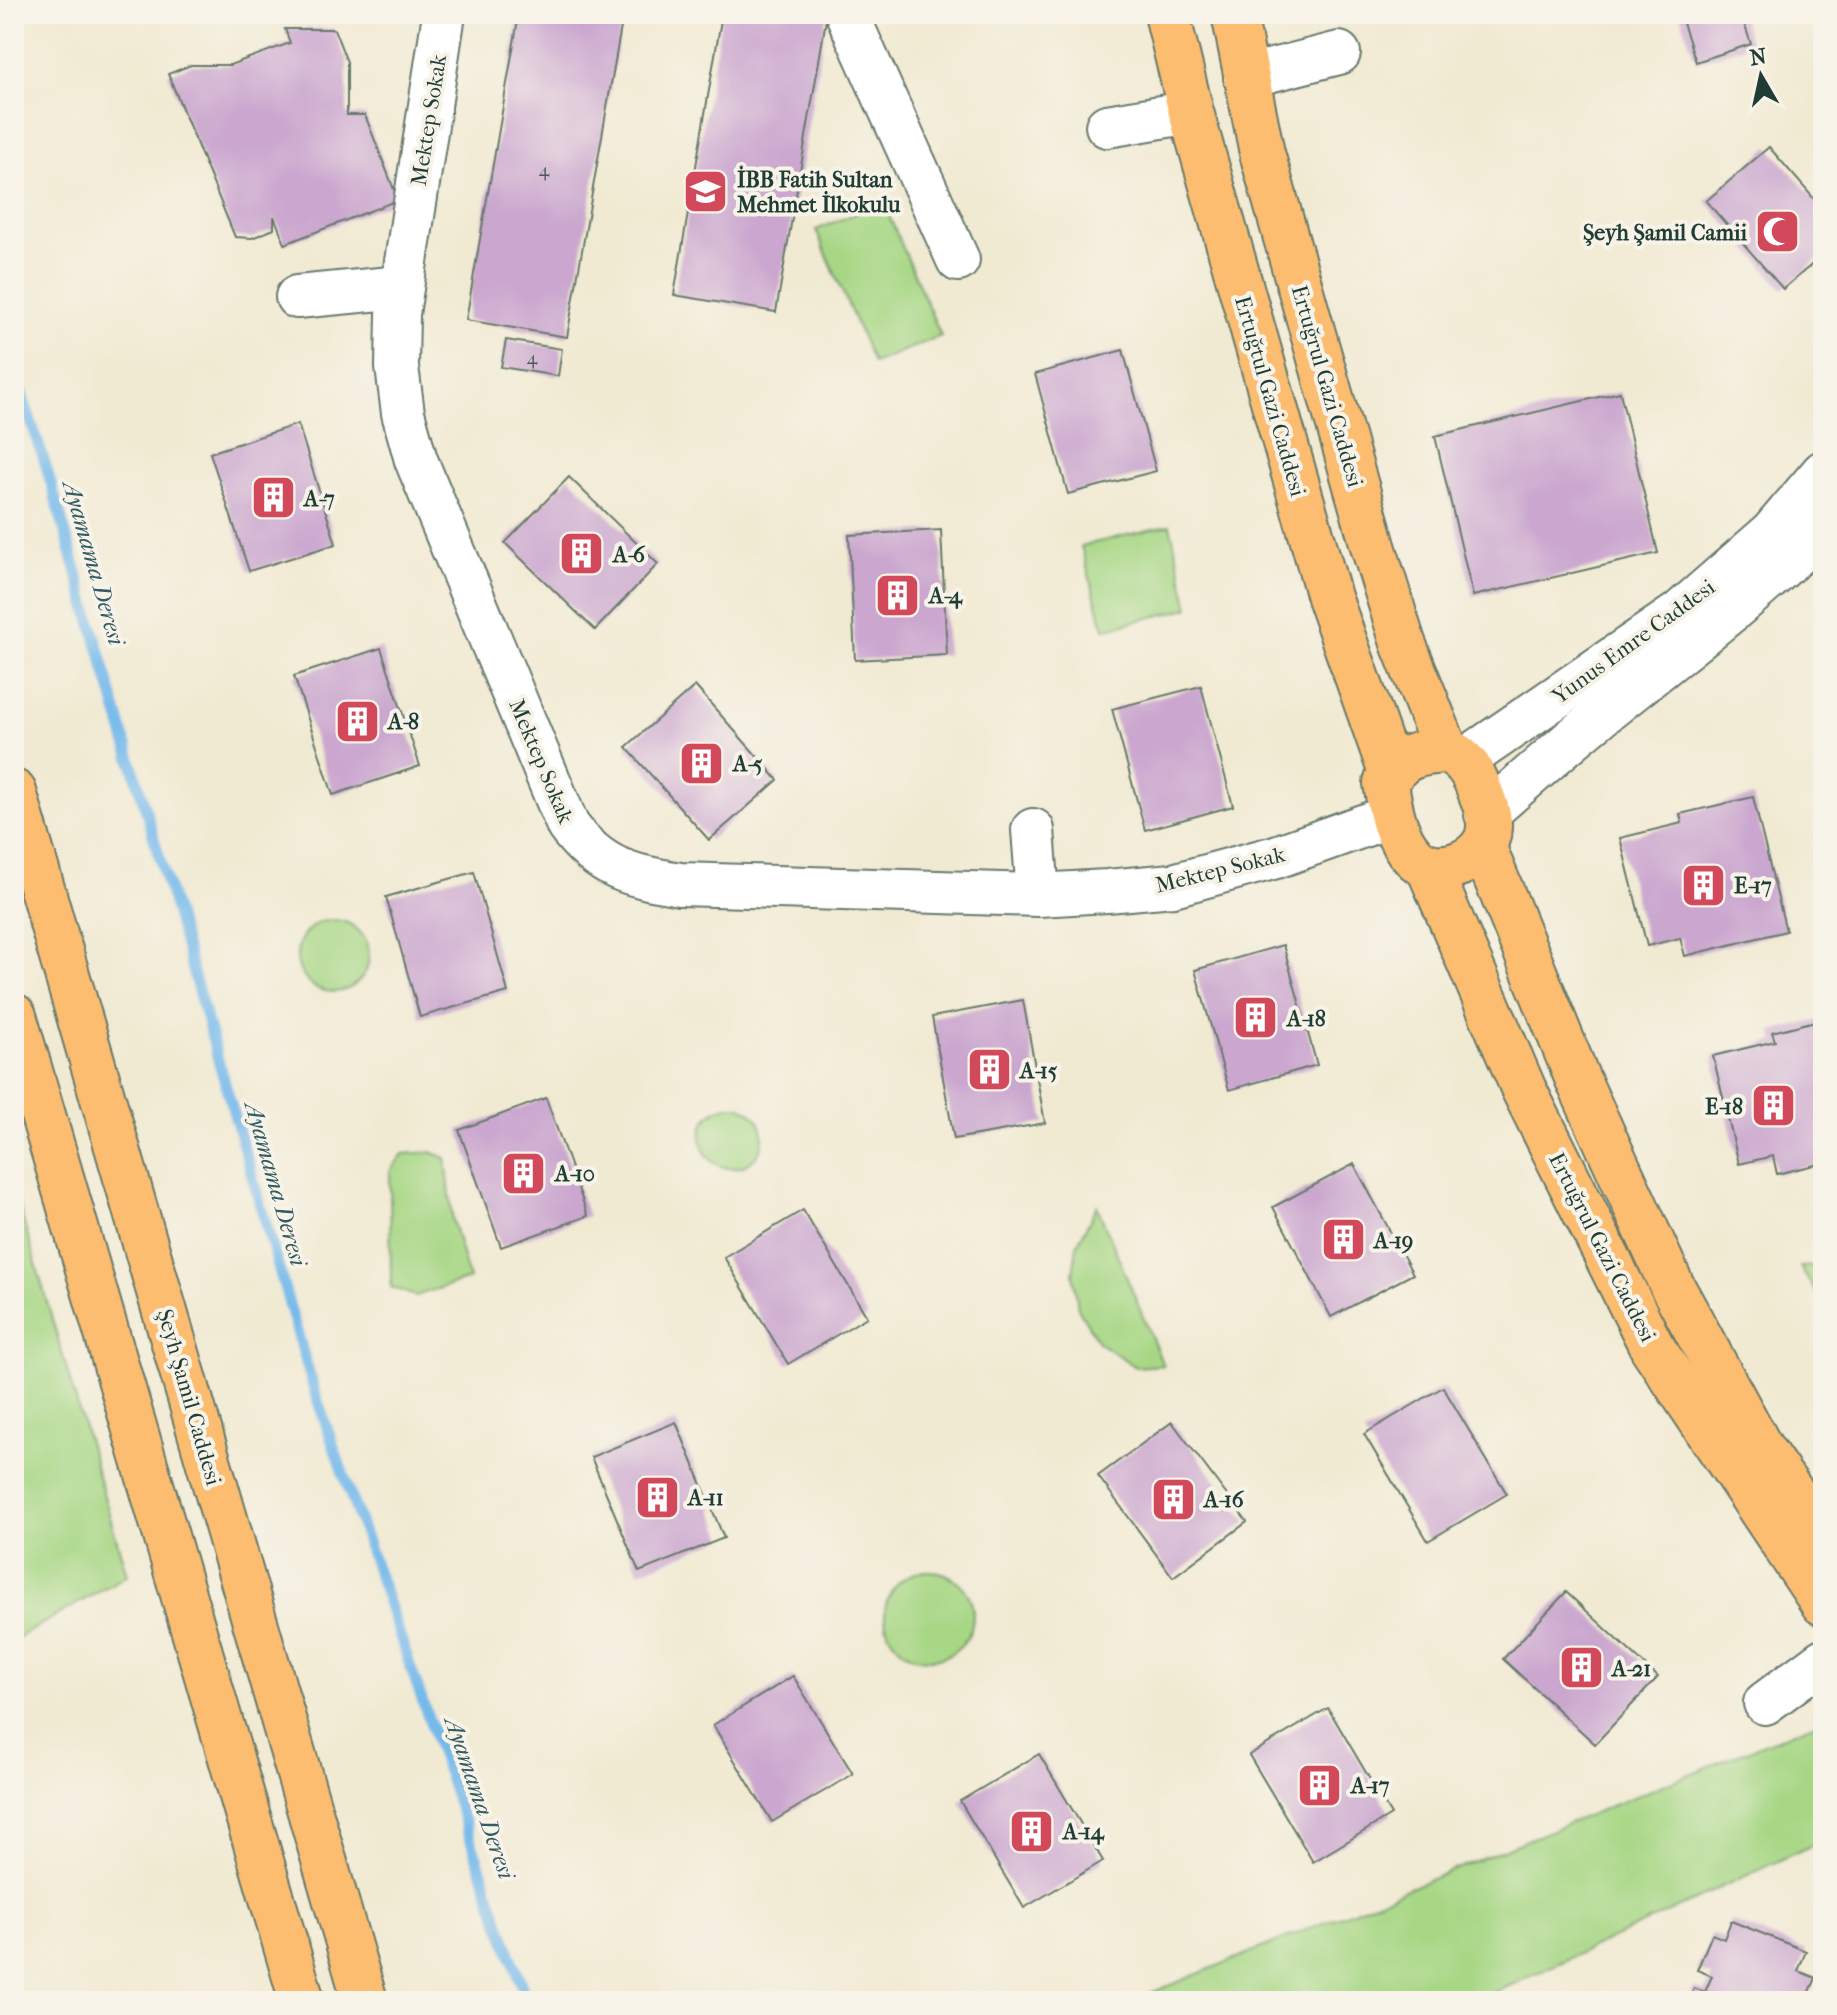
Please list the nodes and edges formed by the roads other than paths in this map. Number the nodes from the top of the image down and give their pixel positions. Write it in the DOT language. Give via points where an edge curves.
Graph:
graph roads {
  1 [pos="444,14"];
  2 [pos="847,14"];
  3 [pos="1167,14"];
  4 [pos="1234,14"];
  5 [pos="1339,53"];
  6 [pos="1245,77"];
  7 [pos="1191,112"];
  8 [pos="1107,126"];
  9 [pos="958,260"];
  10 [pos="402,287"];
  11 [pos="297,297"];
  12 [pos="1823,472"];
  13 [pos="1823,529"];
  14 [pos="1454,756"];
  15 [pos="1391,773"];
  16 [pos="14,792"];
  17 [pos="1391,816"];
  18 [pos="1033,830"];
  19 [pos="1484,830"];
  20 [pos="1428,866"];
  21 [pos="1038,895"];
  22 [pos="14,1016"];
  23 [pos="1823,1537"];
  24 [pos="1823,1603"];
  25 [pos="1823,1660"];
  26 [pos="1765,1703"];
  27 [pos="302,2001"];
  28 [pos="365,2001"];
  1 -- 10 [label="street, Mektep Sokak"];
  2 -- 9 [label="street"];
  3 -- 7 [label="main road, Ertuğtul Gazi Caddesi"];
  4 -- 6 [label="main road, Ertuğrul Gazi Caddesi"];
  5 -- 6 [label="street"];
  6 -- 14 [label="main road, Ertuğrul Gazi Caddesi" via="1373,546 1403,643"];
  7 -- 8 [label="street"];
  7 -- 15 [label="main road, Ertuğtul Gazi Caddesi" via="1329,597"];
  10 -- 11 [label="street"];
  10 -- 21 [label="street, Mektep Sokak" via="397,367 416,460 568,826 585,849 635,877 680,884"];
  12 -- 14 [label="street, Yunus Emre Caddesi" via="1772,532 1679,613"];
  13 -- 19 [label="street, Yunus Emre Caddesi" via="1715,626 1588,726"];
  14 -- 15 [label="main road" via="1419,754"];
  14 -- 19 [label="main road" via="1475,779"];
  15 -- 17 [label="main road" via="1386,783"];
  16 -- 28 [label="main road, Şeyh Şamil Caddesi"];
  17 -- 20 [label="main road" via="1414,858"];
  17 -- 21 [label="street, Mektep Sokak" via="1276,857 1173,885"];
  18 -- 21 [label="street"];
  19 -- 20 [label="main road" via="1469,859 1450,867"];
  19 -- 23 [label="main road, Ertuğrul Gazi Caddesi" via="1578,1080 1672,1286 1760,1447"];
  20 -- 24 [label="main road, Ertuğrul Gazi Caddesi" via="1524,1090 1652,1347"];
  22 -- 27 [label="main road"];
  25 -- 26 [label="street"];
}
